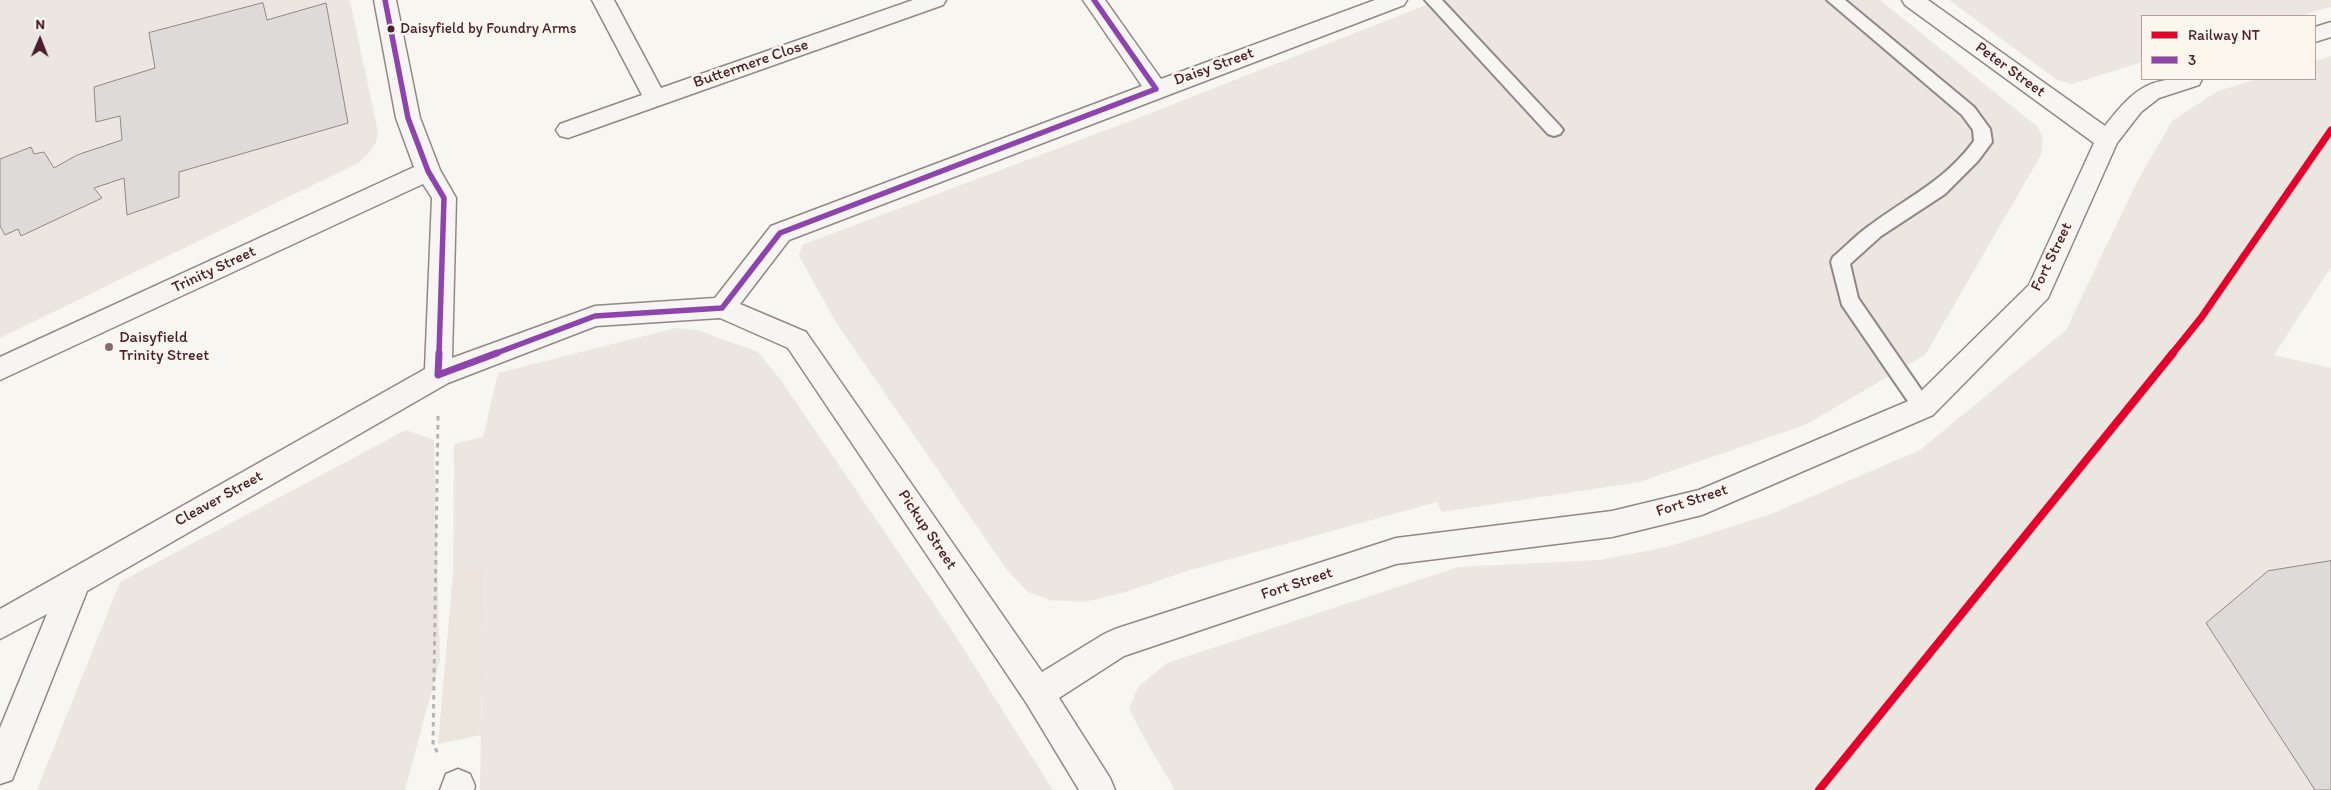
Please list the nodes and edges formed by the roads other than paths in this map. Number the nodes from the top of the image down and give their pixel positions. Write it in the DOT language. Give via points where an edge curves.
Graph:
graph roads {
  1 [pos="386,0"];
  2 [pos="603,0"];
  3 [pos="935,0"];
  4 [pos="1094,0"];
  5 [pos="1396,0"];
  6 [pos="1433,0"];
  7 [pos="1835,0"];
  8 [pos="1913,0"];
  9 [pos="2331,29"];
  10 [pos="2316,35"];
  11 [pos="2188,80"];
  12 [pos="1156,89"];
  13 [pos="655,98"];
  14 [pos="568,130"];
  15 [pos="1554,130"];
  16 [pos="2107,140"];
  17 [pos="428,171"];
  18 [pos="722,308"];
  19 [pos="0,369"];
  20 [pos="438,375"];
  21 [pos="1923,407"];
  22 [pos="76,580"];
  23 [pos="0,625"];
  24 [pos="1038,693"];
  25 [pos="0,768"];
  26 [pos="1098,790"];
  1 -- 17 [label="street" via="408,118"];
  2 -- 13 [label="street"];
  3 -- 13 [label="street, Buttermere Close"];
  4 -- 12 [label="street"];
  5 -- 12 [label="street, Daisy Street"];
  6 -- 15 [label="lane"];
  7 -- 21 [label="lane" via="1968,111 1981,129 1984,142 1939,189 1875,231 1840,262 1849,300"];
  8 -- 16 [label="street, Peter Street"];
  9 -- 10 [label="street"];
  11 -- 16 [label="street, Fort Street" via="2150,92 2132,106"];
  12 -- 18 [label="street, Daisy Street" via="780,233"];
  13 -- 14 [label="street, Buttermere Close"];
  16 -- 21 [label="street, Fort Street" via="2039,291"];
  17 -- 19 [label="street, Trinity Street"];
  17 -- 20 [label="street" via="444,198"];
  18 -- 20 [label="street" via="595,316"];
  18 -- 24 [label="street, Pickup Street" via="797,340"];
  20 -- 22 [label="street, Cleaver Street"];
  21 -- 24 [label="street, Fort Street" via="1702,502 1612,524 1396,551 1115,644"];
  22 -- 23 [label="street, Cleaver Street"];
  22 -- 25 [label="street"];
  24 -- 26 [label="street, Pickup Street"];
}
